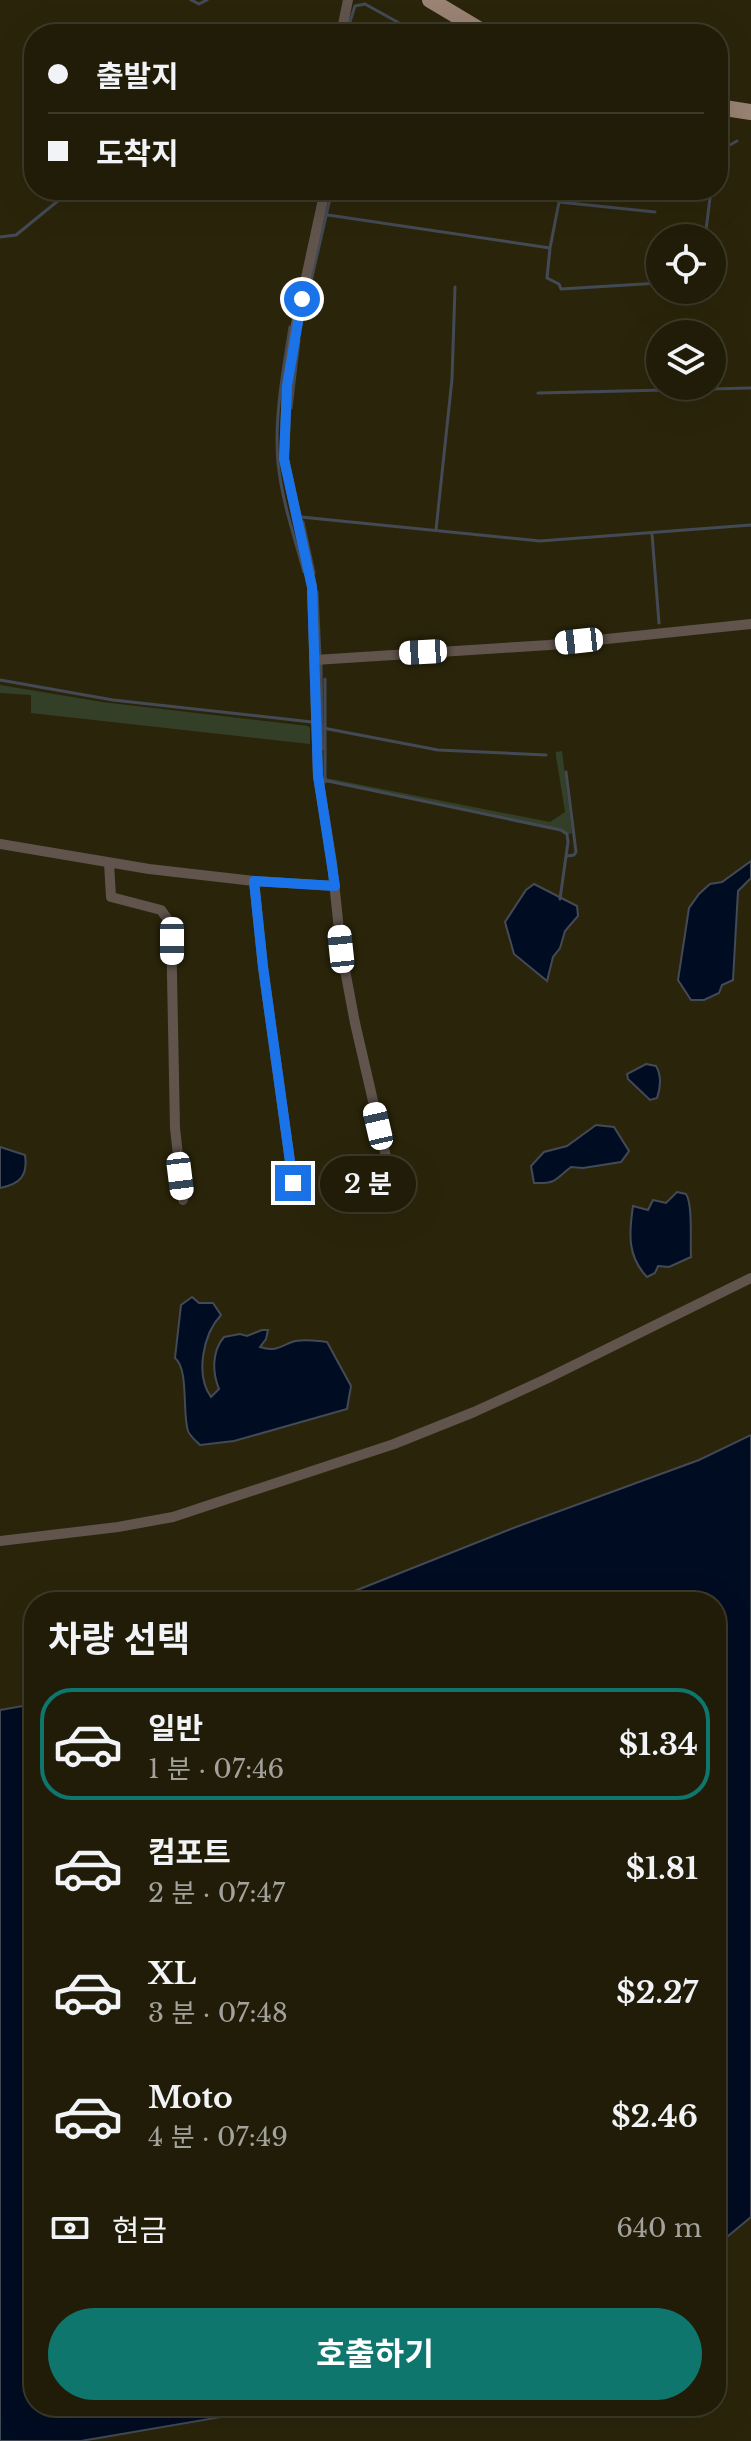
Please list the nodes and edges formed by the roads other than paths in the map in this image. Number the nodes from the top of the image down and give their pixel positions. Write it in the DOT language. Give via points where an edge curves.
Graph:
graph roads {
  1 [pos="348,0"];
  2 [pos="430,0"];
  3 [pos="343,24"];
  4 [pos="470,24"];
  5 [pos="728,109"];
  6 [pos="751,112"];
  7 [pos="323,200"];
  8 [pos="751,624"];
  9 [pos="315,660"];
  10 [pos="0,844"];
  11 [pos="109,863"];
  12 [pos="254,881"];
  13 [pos="335,886"];
  14 [pos="389,1170"];
  15 [pos="293,1183"];
  16 [pos="183,1200"];
  17 [pos="751,1278"];
  18 [pos="0,1541"];
  1 -- 3 [label="street"];
  2 -- 4 [label="main road"];
  5 -- 6 [label="main road"];
  7 -- 9 [label="street" via="296,324 284,437 286,475 312,587"];
  8 -- 9 [label="street" via="549,645"];
  9 -- 13 [label="street" via="318,776"];
  10 -- 11 [label="street"];
  11 -- 12 [label="street"];
  11 -- 16 [label="street" via="111,897 161,910 171,924 175,1128"];
  12 -- 13 [label="street"];
  12 -- 15 [label="street"];
  13 -- 14 [label="street" via="355,1023"];
  17 -- 18 [label="street" via="546,1379 394,1444 173,1517"];
}
